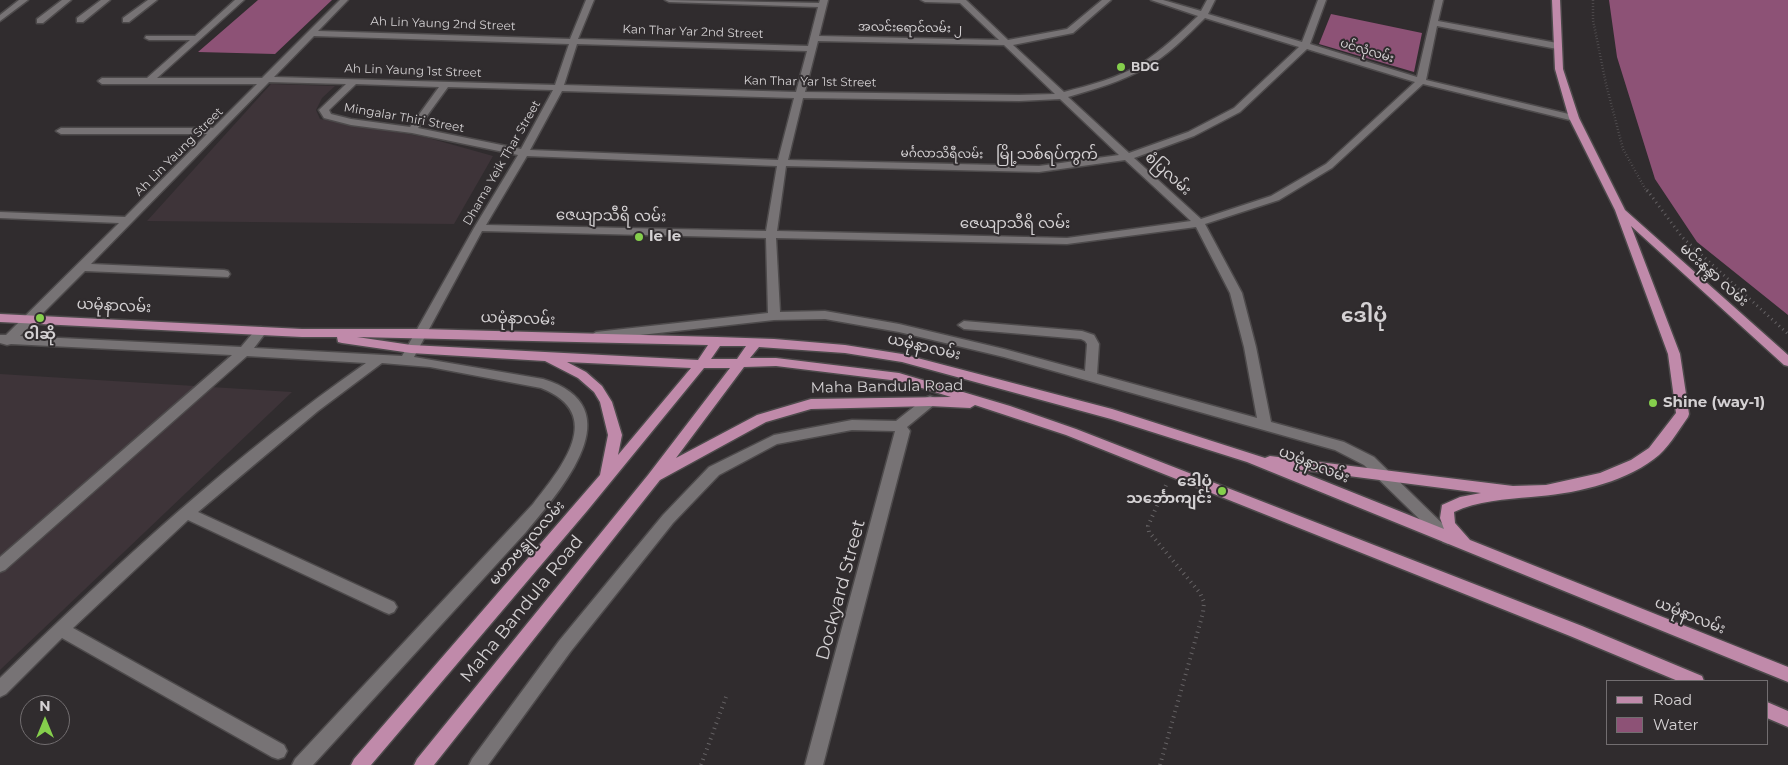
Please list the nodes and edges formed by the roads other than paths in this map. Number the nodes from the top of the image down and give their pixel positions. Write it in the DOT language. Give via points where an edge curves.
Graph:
graph roads {
  1 [pos="24,0"];
  2 [pos="67,0"];
  3 [pos="106,0"];
  4 [pos="153,0"];
  5 [pos="240,0"];
  6 [pos="344,0"];
  7 [pos="590,0"];
  8 [pos="671,0"];
  9 [pos="925,0"];
  10 [pos="1107,0"];
  11 [pos="1156,0"];
  12 [pos="1211,0"];
  13 [pos="1322,0"];
  14 [pos="1439,0"];
  15 [pos="1556,0"];
  16 [pos="962,1"];
  17 [pos="822,3"];
  18 [pos="15,7"];
  19 [pos="0,9"];
  20 [pos="1203,15"];
  21 [pos="0,19"];
  22 [pos="80,20"];
  23 [pos="126,20"];
  24 [pos="40,21"];
  25 [pos="1434,23"];
  26 [pos="312,33"];
  27 [pos="149,38"];
  28 [pos="197,38"];
  29 [pos="813,38"];
  30 [pos="574,40"];
  31 [pos="1007,42"];
  32 [pos="1305,46"];
  33 [pos="1557,46"];
  34 [pos="810,49"];
  35 [pos="102,80"];
  36 [pos="266,80"];
  37 [pos="149,81"];
  38 [pos="1421,81"];
  39 [pos="354,82"];
  40 [pos="446,84"];
  41 [pos="559,87"];
  42 [pos="799,95"];
  43 [pos="1061,96"];
  44 [pos="1574,118"];
  45 [pos="412,130"];
  46 [pos="60,131"];
  47 [pos="217,131"];
  48 [pos="524,153"];
  49 [pos="1126,157"];
  50 [pos="782,163"];
  51 [pos="1620,210"];
  52 [pos="0,215"];
  53 [pos="129,220"];
  54 [pos="1198,223"];
  55 [pos="479,228"];
  56 [pos="771,235"];
  57 [pos="82,268"];
  58 [pos="224,274"];
  59 [pos="774,316"];
  60 [pos="0,318"];
  61 [pos="30,320"];
  62 [pos="964,326"];
  63 [pos="261,331"];
  64 [pos="421,332"];
  65 [pos="302,333"];
  66 [pos="574,338"];
  67 [pos="3,341"];
  68 [pos="716,341"];
  69 [pos="755,343"];
  70 [pos="412,349"];
  71 [pos="244,353"];
  72 [pos="546,357"];
  73 [pos="380,359"];
  74 [pos="405,361"];
  75 [pos="1788,362"];
  76 [pos="700,364"];
  77 [pos="738,364"];
  78 [pos="1091,377"];
  79 [pos="930,402"];
  80 [pos="989,404"];
  81 [pos="1265,425"];
  82 [pos="899,426"];
  83 [pos="1252,458"];
  84 [pos="1386,476"];
  85 [pos="607,477"];
  86 [pos="653,479"];
  87 [pos="1513,492"];
  88 [pos="186,513"];
  89 [pos="1448,538"];
  90 [pos="1468,546"];
  91 [pos="0,566"];
  92 [pos="389,607"];
  93 [pos="60,629"];
  94 [pos="1788,675"];
  95 [pos="1694,680"];
  96 [pos="0,689"];
  97 [pos="1768,710"];
  98 [pos="1788,719"];
  99 [pos="278,751"];
  100 [pos="301,765"];
  101 [pos="360,765"];
  102 [pos="423,765"];
  103 [pos="478,765"];
  104 [pos="814,765"];
  1 -- 18 [label="street"];
  2 -- 24 [label="street"];
  3 -- 22 [label="street"];
  4 -- 23 [label="street"];
  5 -- 28 [label="street"];
  6 -- 26 [label="street, Ah Lin Yaung Street"];
  7 -- 30 [label="street, Dhama Yeik Thar Street"];
  8 -- 17 [label="street"];
  9 -- 16 [label="street"];
  10 -- 31 [label="street, အလင်းရောင်လမ်း ၂" via="1070,31"];
  11 -- 20 [label="street, ပင်လုံလမ်း"];
  12 -- 20 [label="street, Kan Thar Yar 1st Street"];
  13 -- 32 [label="street, မင်္ဂလာသိရီလမ်း"];
  14 -- 25 [label="street"];
  15 -- 33 [label="main road"];
  16 -- 31 [label="street, စံပြလမ်း"];
  17 -- 29 [label="street"];
  18 -- 19 [label="street"];
  18 -- 21 [label="street"];
  20 -- 32 [label="street, ပင်လုံလမ်း"];
  20 -- 43 [label="street, Kan Thar Yar 1st Street" via="1181,37 1143,66 1106,83"];
  25 -- 33 [label="street"];
  25 -- 38 [label="street"];
  26 -- 30 [label="street, Ah Lin Yaung 2nd Street"];
  26 -- 36 [label="street, Ah Lin Yaung Street"];
  27 -- 28 [label="street"];
  28 -- 37 [label="street"];
  29 -- 31 [label="street, အလင်းရောင်လမ်း ၂"];
  29 -- 34 [label="street"];
  30 -- 34 [label="street, Kan Thar Yar 2nd Street"];
  30 -- 41 [label="street, Dhama Yeik Thar Street"];
  31 -- 43 [label="street, စံပြလမ်း"];
  32 -- 38 [label="street, ပင်လုံလမ်း"];
  32 -- 49 [label="street, မင်္ဂလာသိရီလမ်း" via="1237,110 1191,134"];
  33 -- 44 [label="main road" via="1558,69"];
  34 -- 42 [label="street"];
  35 -- 37 [label="street, Ah Lin Yaung 1st Street"];
  36 -- 37 [label="street, Ah Lin Yaung 1st Street"];
  36 -- 39 [label="street, Ah Lin Yaung 1st Street"];
  36 -- 47 [label="street, Ah Lin Yaung Street"];
  38 -- 44 [label="street, ပင်လုံလမ်း"];
  38 -- 54 [label="street, ဇေယျာသီရိ လမ်း" via="1329,166 1275,198"];
  39 -- 40 [label="street, Ah Lin Yaung 1st Street"];
  39 -- 45 [label="street, Mingalar Thiri Street" via="324,110 327,116"];
  40 -- 41 [label="street, Ah Lin Yaung 1st Street"];
  40 -- 45 [label="street"];
  41 -- 42 [label="street, Kan Thar Yar 1st Street"];
  41 -- 48 [label="street, Dhama Yeik Thar Street"];
  42 -- 43 [label="street, Kan Thar Yar 1st Street"];
  42 -- 50 [label="street"];
  43 -- 49 [label="street, စံပြလမ်း"];
  44 -- 51 [label="main road"];
  45 -- 48 [label="street, Mingalar Thiri Street"];
  46 -- 47 [label="street"];
  47 -- 53 [label="street, Ah Lin Yaung Street"];
  48 -- 50 [label="street, မင်္ဂလာသိရီလမ်း"];
  48 -- 55 [label="street, Dhama Yeik Thar Street"];
  49 -- 50 [label="street, မင်္ဂလာသိရီလမ်း" via="1040,169"];
  49 -- 54 [label="street, စံပြလမ်း"];
  50 -- 56 [label="street"];
  51 -- 75 [label="main road, မင်းနန္ဒာ လမ်း"];
  51 -- 87 [label="main road" via="1674,354 1683,414 1650,455 1614,474 1536,492"];
  52 -- 53 [label="street"];
  53 -- 57 [label="street, Ah Lin Yaung Street"];
  54 -- 56 [label="street, ဇေယျာသီရိ လမ်း" via="1067,241"];
  54 -- 81 [label="street, စံပြလမ်း" via="1236,293"];
  55 -- 56 [label="street, ဇေယျာသီရိ လမ်း"];
  55 -- 64 [label="street, Dhama Yeik Thar Street"];
  56 -- 59 [label="street"];
  57 -- 58 [label="street"];
  57 -- 61 [label="street, Ah Lin Yaung Street"];
  59 -- 66 [label="street"];
  59 -- 78 [label="street" via="825,315 899,328"];
  60 -- 61 [label="main road, ယမုံနာလမ်း"];
  61 -- 63 [label="main road, ယမုံနာလမ်း"];
  61 -- 67 [label="street, Ah Lin Yaung Street"];
  62 -- 78 [label="street" via="1090,338 1093,344"];
  63 -- 65 [label="main road, ယမုံနာလမ်း"];
  63 -- 71 [label="street"];
  64 -- 65 [label="main road, ယမုံနာလမ်း"];
  64 -- 66 [label="main road, ယမုံနာလမ်း"];
  64 -- 70 [label="street, Dhama Yeik Thar Street"];
  65 -- 70 [label="main road"];
  66 -- 68 [label="main road, ယမုံနာလမ်း"];
  67 -- 71 [label="street"];
  68 -- 69 [label="main road, ယမုံနာလမ်း"];
  68 -- 76 [label="main road, မဟာဗန္ဓုလလမ်း"];
  69 -- 77 [label="main road, Maha Bandula Road"];
  69 -- 83 [label="main road, ယမုံနာလမ်း" via="845,349 902,358 1112,414"];
  70 -- 72 [label="main road"];
  70 -- 74 [label="street, Dhama Yeik Thar Street"];
  71 -- 73 [label="street"];
  71 -- 91 [label="street"];
  72 -- 76 [label="main road"];
  72 -- 85 [label="main road" via="582,375 598,389 606,402 615,435"];
  73 -- 74 [label="street"];
  73 -- 88 [label="street" via="304,414"];
  74 -- 100 [label="street" via="492,374 558,389 576,406 582,431 567,468 521,527"];
  76 -- 77 [label="main road"];
  76 -- 85 [label="main road, မဟာဗန္ဓုလလမ်း"];
  77 -- 80 [label="main road" via="776,362 899,377"];
  77 -- 86 [label="main road, Maha Bandula Road"];
  78 -- 81 [label="street"];
  79 -- 80 [label="main road, Maha Bandula Road"];
  79 -- 82 [label="street"];
  79 -- 86 [label="main road, Maha Bandula Road" via="811,404 762,418"];
  80 -- 95 [label="main road" via="1071,432"];
  81 -- 84 [label="street" via="1339,446 1369,461"];
  82 -- 103 [label="street" via="852,425 774,440 714,471 668,519 565,646"];
  82 -- 104 [label="street, Dockyard Street" via="903,431"];
  83 -- 84 [label="main road"];
  83 -- 89 [label="main road, ယမုံနာလမ်း"];
  84 -- 87 [label="main road"];
  84 -- 89 [label="street"];
  85 -- 101 [label="main road, မဟာဗန္ဓုလလမ်း"];
  86 -- 102 [label="main road, Maha Bandula Road"];
  87 -- 90 [label="main road" via="1447,508 1445,518 1451,530"];
  88 -- 92 [label="street"];
  88 -- 93 [label="street"];
  89 -- 90 [label="main road, ယမုံနာလမ်း"];
  90 -- 94 [label="main road, ယမုံနာလမ်း"];
  93 -- 96 [label="street"];
  93 -- 99 [label="street"];
  97 -- 98 [label="main road"];
}
